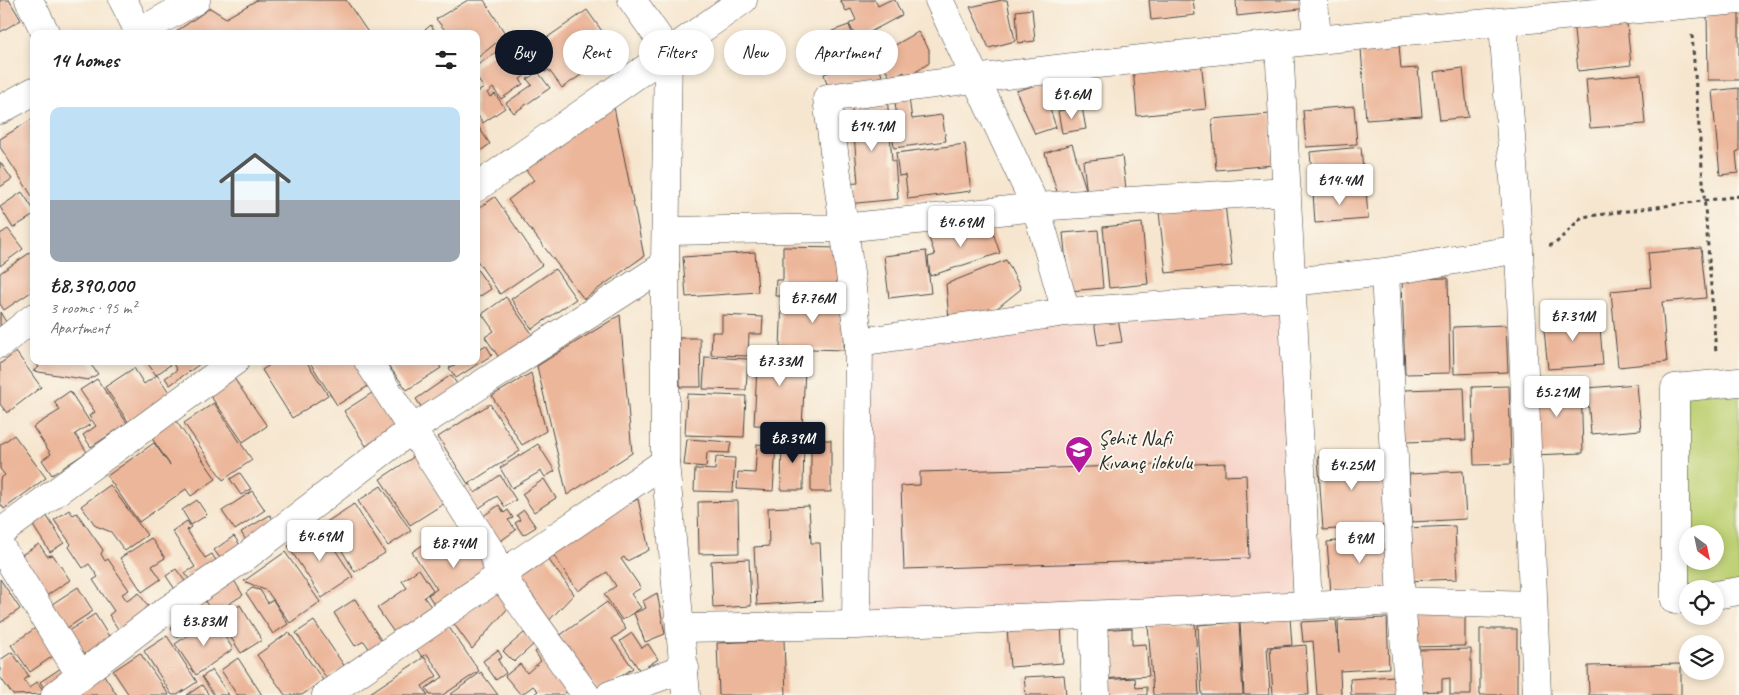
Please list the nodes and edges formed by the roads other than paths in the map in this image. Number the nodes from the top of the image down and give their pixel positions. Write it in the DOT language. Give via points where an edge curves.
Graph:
graph roads {
  1 [pos="29,0"];
  2 [pos="123,0"];
  3 [pos="196,0"];
  4 [pos="632,0"];
  5 [pos="743,0"];
  6 [pos="939,0"];
  7 [pos="1314,0"];
  8 [pos="1739,0"];
  9 [pos="1502,23"];
  10 [pos="44,30"];
  11 [pos="137,30"];
  12 [pos="143,30"];
  13 [pos="653,30"];
  14 [pos="699,30"];
  15 [pos="1317,40"];
  16 [pos="1279,44"];
  17 [pos="639,72"];
  18 [pos="668,75"];
  19 [pos="977,78"];
  20 [pos="30,93"];
  21 [pos="0,110"];
  22 [pos="480,185"];
  23 [pos="1287,192"];
  24 [pos="1036,207"];
  25 [pos="843,228"];
  26 [pos="667,231"];
  27 [pos="1519,249"];
  28 [pos="665,265"];
  29 [pos="1385,272"];
  30 [pos="1291,290"];
  31 [pos="1066,312"];
  32 [pos="30,321"];
  33 [pos="859,342"];
  34 [pos="0,344"];
  35 [pos="229,365"];
  36 [pos="370,365"];
  37 [pos="1729,384"];
  38 [pos="411,430"];
  39 [pos="665,462"];
  40 [pos="0,533"];
  41 [pos="0,546"];
  42 [pos="500,574"];
  43 [pos="1739,591"];
  44 [pos="1724,594"];
  45 [pos="1679,599"];
  46 [pos="1401,601"];
  47 [pos="1308,605"];
  48 [pos="1533,605"];
  49 [pos="1093,615"];
  50 [pos="856,625"];
  51 [pos="682,628"];
  52 [pos="81,676"];
  53 [pos="686,682"];
  54 [pos="55,695"];
  55 [pos="326,695"];
  56 [pos="586,695"];
  57 [pos="610,695"];
  58 [pos="1096,695"];
  59 [pos="1409,695"];
  60 [pos="1537,695"];
  1 -- 10 [label="street"];
  2 -- 11 [label="street"];
  3 -- 12 [label="street"];
  4 -- 13 [label="street"];
  5 -- 14 [label="street"];
  6 -- 19 [label="street"];
  7 -- 15 [label="street"];
  8 -- 9 [label="street"];
  9 -- 15 [label="street"];
  9 -- 27 [label="street"];
  15 -- 16 [label="street"];
  16 -- 19 [label="street"];
  16 -- 23 [label="street"];
  17 -- 22 [label="street"];
  18 -- 26 [label="street"];
  19 -- 24 [label="street"];
  19 -- 25 [label="street" via="827,98"];
  20 -- 21 [label="street"];
  23 -- 24 [label="street"];
  23 -- 30 [label="street"];
  24 -- 25 [label="street"];
  24 -- 31 [label="street"];
  25 -- 26 [label="street"];
  25 -- 33 [label="street"];
  26 -- 28 [label="street"];
  27 -- 29 [label="street"];
  27 -- 48 [label="street"];
  28 -- 38 [label="street"];
  28 -- 39 [label="street"];
  29 -- 30 [label="street"];
  29 -- 46 [label="street"];
  30 -- 31 [label="street"];
  30 -- 47 [label="street"];
  31 -- 33 [label="street"];
  32 -- 34 [label="street"];
  33 -- 50 [label="street"];
  35 -- 40 [label="street"];
  36 -- 38 [label="street"];
  37 -- 45 [label="street" via="1675,388 1675,600"];
  38 -- 42 [label="street" via="493,555"];
  38 -- 52 [label="street" via="244,558 157,617"];
  39 -- 42 [label="street"];
  39 -- 51 [label="street"];
  41 -- 52 [label="street"];
  42 -- 55 [label="street"];
  42 -- 56 [label="street"];
  43 -- 44 [label="street"];
  46 -- 47 [label="street"];
  46 -- 48 [label="street"];
  46 -- 59 [label="street"];
  47 -- 49 [label="street"];
  48 -- 60 [label="street"];
  49 -- 50 [label="street"];
  49 -- 58 [label="street"];
  50 -- 51 [label="street"];
  51 -- 53 [label="street"];
  52 -- 54 [label="street"];
  53 -- 57 [label="street"];
}
